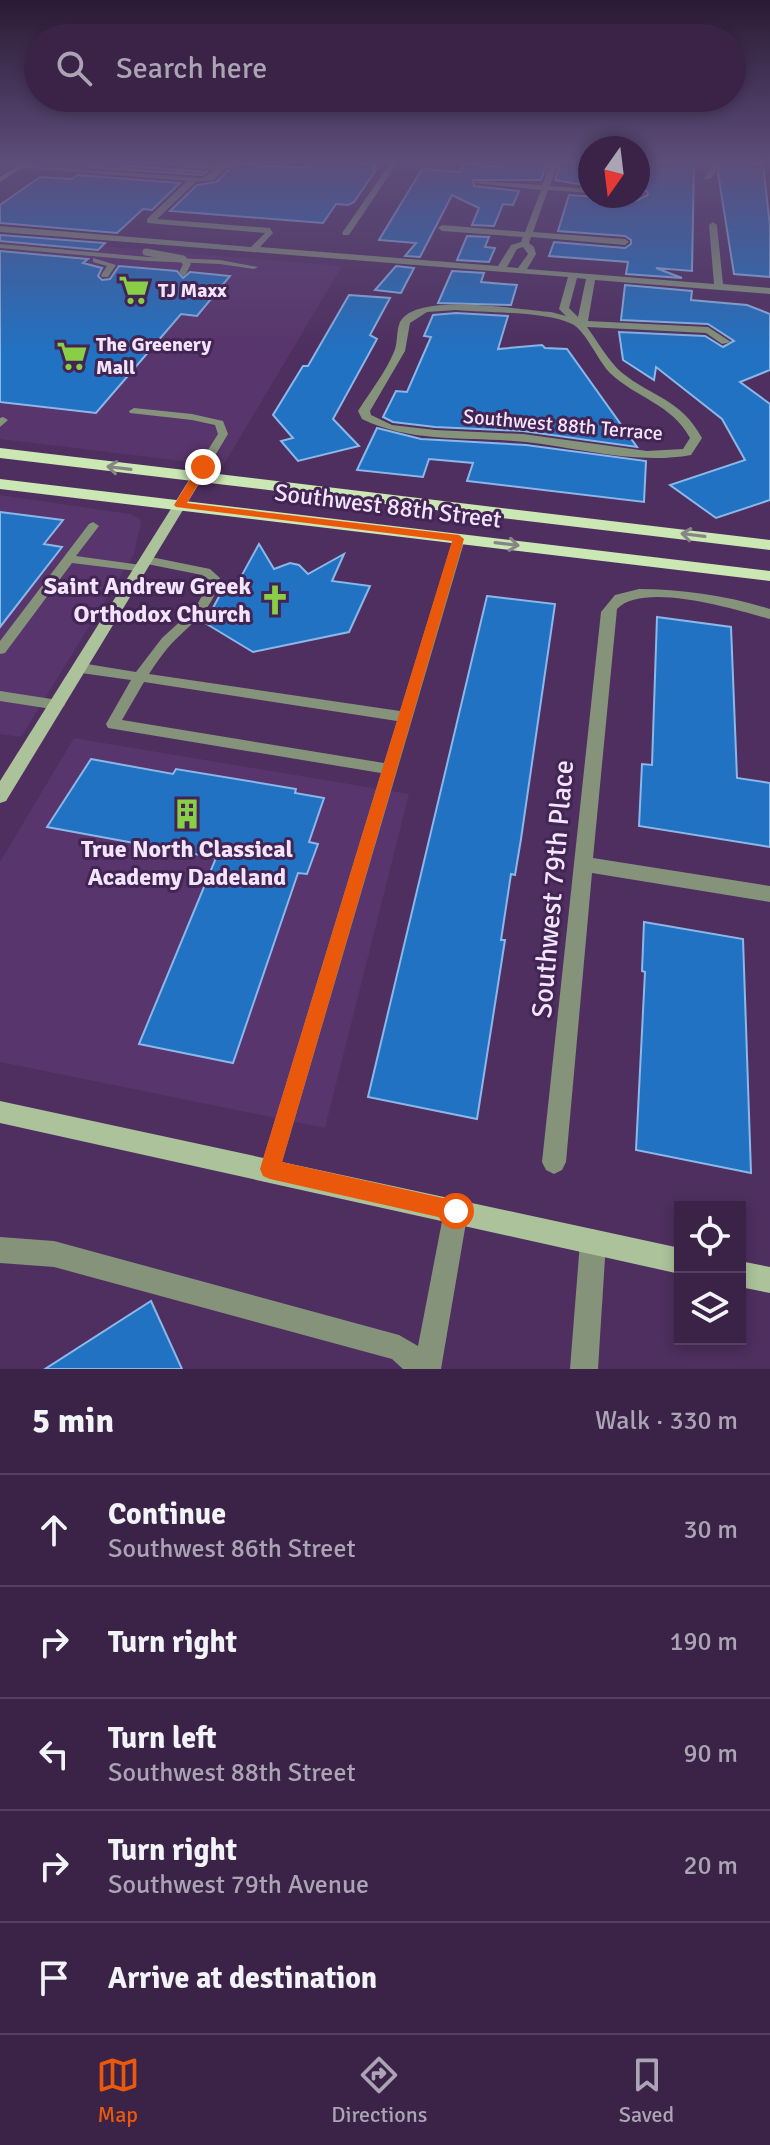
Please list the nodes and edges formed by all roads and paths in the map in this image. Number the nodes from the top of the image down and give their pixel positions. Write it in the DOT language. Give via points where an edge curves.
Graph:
graph roads {
  1 [pos="713,225"];
  2 [pos="214,226"];
  3 [pos="351,226"];
  4 [pos="531,226"];
  5 [pos="442,228"];
  6 [pos="0,229"];
  7 [pos="346,233"];
  8 [pos="94,236"];
  9 [pos="526,239"];
  10 [pos="625,242"];
  11 [pos="0,249"];
  12 [pos="251,249"];
  13 [pos="501,270"];
  14 [pos="521,271"];
  15 [pos="183,272"];
  16 [pos="105,275"];
  17 [pos="573,275"];
  18 [pos="591,277"];
  19 [pos="719,287"];
  20 [pos="770,291"];
  21 [pos="582,324"];
  22 [pos="726,342"];
  23 [pos="134,411"];
  24 [pos="0,453"];
  25 [pos="197,477"];
  26 [pos="0,484"];
  27 [pos="180,505"];
  28 [pos="93,526"];
  29 [pos="459,539"];
  30 [pos="770,545"];
  31 [pos="69,559"];
  32 [pos="144,564"];
  33 [pos="770,576"];
  34 [pos="770,614"];
  35 [pos="0,650"];
  36 [pos="81,668"];
  37 [pos="140,678"];
  38 [pos="0,696"];
  39 [pos="58,705"];
  40 [pos="406,717"];
  41 [pos="390,769"];
  42 [pos="0,796"];
  43 [pos="585,864"];
  44 [pos="770,894"];
  45 [pos="0,1112"];
  46 [pos="554,1162"];
  47 [pos="270,1169"];
  48 [pos="456,1211"];
  49 [pos="593,1242"];
  50 [pos="0,1250"];
  51 [pos="674,1260"];
  52 [pos="746,1275"];
  53 [pos="770,1280"];
  54 [pos="426,1369"];
  55 [pos="584,1369"];
  1 -- 19 [label="street"];
  2 -- 12 [label="street" via="267,230"];
  3 -- 7 [label="street"];
  4 -- 9 [label="street"];
  5 -- 9 [label="street"];
  6 -- 8 [label="street"];
  8 -- 12 [label="street"];
  8 -- 15 [label="lane, bridge" via="86,246 180,258 187,264"];
  9 -- 10 [label="street"];
  9 -- 13 [label="street" via="514,247"];
  9 -- 14 [label="street" via="532,254"];
  11 -- 12 [label="lane" via="254,267"];
  11 -- 16 [label="lane" via="112,265"];
  12 -- 13 [label="street"];
  13 -- 14 [label="street"];
  14 -- 17 [label="street"];
  17 -- 18 [label="street"];
  17 -- 21 [label="street" via="564,309"];
  18 -- 19 [label="street"];
  18 -- 21 [label="street"];
  19 -- 20 [label="street"];
  21 -- 21 [label="street, Southwest 88th Terrace" via="611,367 674,406 688,421 696,438 687,452 655,456 523,438 411,432 371,422 364,411 400,351 405,322 425,309 551,315"];
  21 -- 22 [label="street" via="708,330"];
  23 -- 25 [label="lane" via="219,423 223,434"];
  25 -- 24 [label="main road, Southwest 88th Street, one-way"];
  25 -- 27 [label="street"];
  30 -- 25 [label="main road, Southwest 88th Street, one-way"];
  26 -- 27 [label="main road, Southwest 88th Street"];
  27 -- 29 [label="main road, Southwest 88th Street"];
  27 -- 32 [label="street"];
  28 -- 31 [label="lane"];
  29 -- 33 [label="main road, Southwest 88th Street, one-way"];
  29 -- 40 [label="lane"];
  31 -- 32 [label="lane"];
  31 -- 35 [label="lane"];
  32 -- 36 [label="street"];
  32 -- 37 [label="lane" via="206,572 214,578 198,615 161,647"];
  34 -- 43 [label="street, Southwest 79th Place" via="730,603 646,593 615,601 606,620"];
  36 -- 37 [label="lane"];
  36 -- 39 [label="street"];
  37 -- 40 [label="lane"];
  37 -- 41 [label="lane" via="113,724"];
  38 -- 39 [label="lane"];
  39 -- 42 [label="street"];
  40 -- 41 [label="lane"];
  41 -- 47 [label="lane"];
  43 -- 44 [label="street"];
  43 -- 46 [label="street, Southwest 79th Place"];
  45 -- 47 [label="street"];
  47 -- 48 [label="street"];
  48 -- 49 [label="street"];
  48 -- 54 [label="street"];
  49 -- 51 [label="street"];
  49 -- 55 [label="street"];
  50 -- 54 [label="street" via="54,1254 384,1343"];
  52 -- 53 [label="street"];
}
